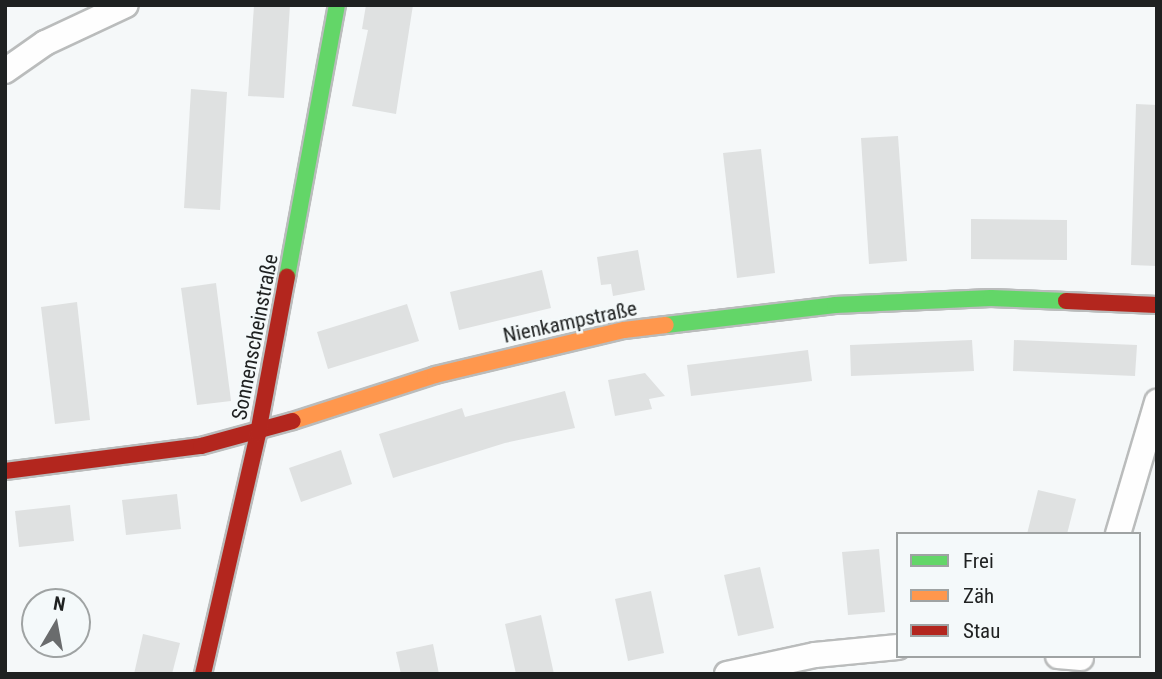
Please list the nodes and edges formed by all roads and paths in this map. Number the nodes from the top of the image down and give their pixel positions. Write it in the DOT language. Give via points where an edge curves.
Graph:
graph roads {
  1 [pos="125,5"];
  2 [pos="337,5"];
  3 [pos="5,71"];
  4 [pos="1157,305"];
  5 [pos="1157,402"];
  6 [pos="258,433"];
  7 [pos="5,471"];
  8 [pos="1119,532"];
  9 [pos="896,648"];
  10 [pos="203,674"];
  11 [pos="727,674"];
  1 -- 3 [label="street" via="45,43"];
  2 -- 6 [label="street, Sonnenscheinstraße"];
  4 -- 6 [label="street, Nienkampstraße" via="991,298 835,305 624,330 435,375"];
  5 -- 8 [label="street"];
  6 -- 7 [label="street, Nienkampstraße" via="134,457"];
  6 -- 10 [label="street, Sonnenscheinstraße"];
  9 -- 11 [label="street" via="815,655"];
}
